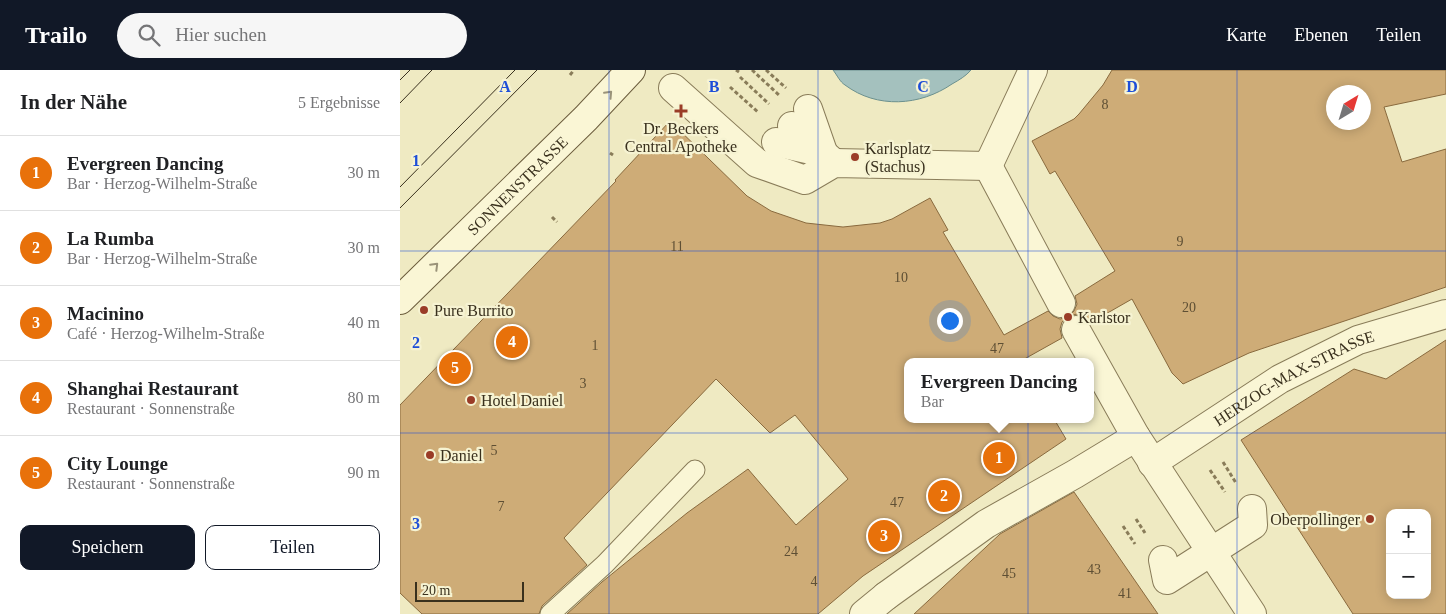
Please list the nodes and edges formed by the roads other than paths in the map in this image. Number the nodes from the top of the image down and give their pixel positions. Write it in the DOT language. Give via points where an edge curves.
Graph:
graph roads {
  1 [pos="631,70"];
  2 [pos="1033,70"];
  3 [pos="673,88"];
  4 [pos="829,158"];
  5 [pos="988,166"];
  6 [pos="400,300"];
  7 [pos="1061,303"];
  8 [pos="1446,314"];
  9 [pos="1076,330"];
  10 [pos="1092,358"];
  11 [pos="1094,362"];
  12 [pos="1136,437"];
  13 [pos="1152,463"];
  14 [pos="695,470"];
  15 [pos="1249,517"];
  16 [pos="1211,552"];
  17 [pos="1161,570"];
  18 [pos="550,614"];
  19 [pos="864,614"];
  20 [pos="1252,614"];
  6 -- 1 [label="street, SONNENSTRASSE, one-way"];
  2 -- 5 [label="street"];
  3 -- 4 [label="street" via="757,163 805,180"];
  4 -- 4 [label="street" via="792,126"];
  4 -- 5 [label="street"];
  5 -- 7 [label="street"];
  8 -- 13 [label="street, HERZOG-MAX-STRASSE" via="1358,340 1280,379"];
  9 -- 10 [label="street"];
  11 -- 12 [label="street"];
  12 -- 13 [label="street"];
  12 -- 19 [label="street" via="986,524"];
  13 -- 16 [label="street"];
  14 -- 18 [label="lane" via="605,564"];
  15 -- 16 [label="street"];
  16 -- 17 [label="street"];
  16 -- 20 [label="street"];
}
